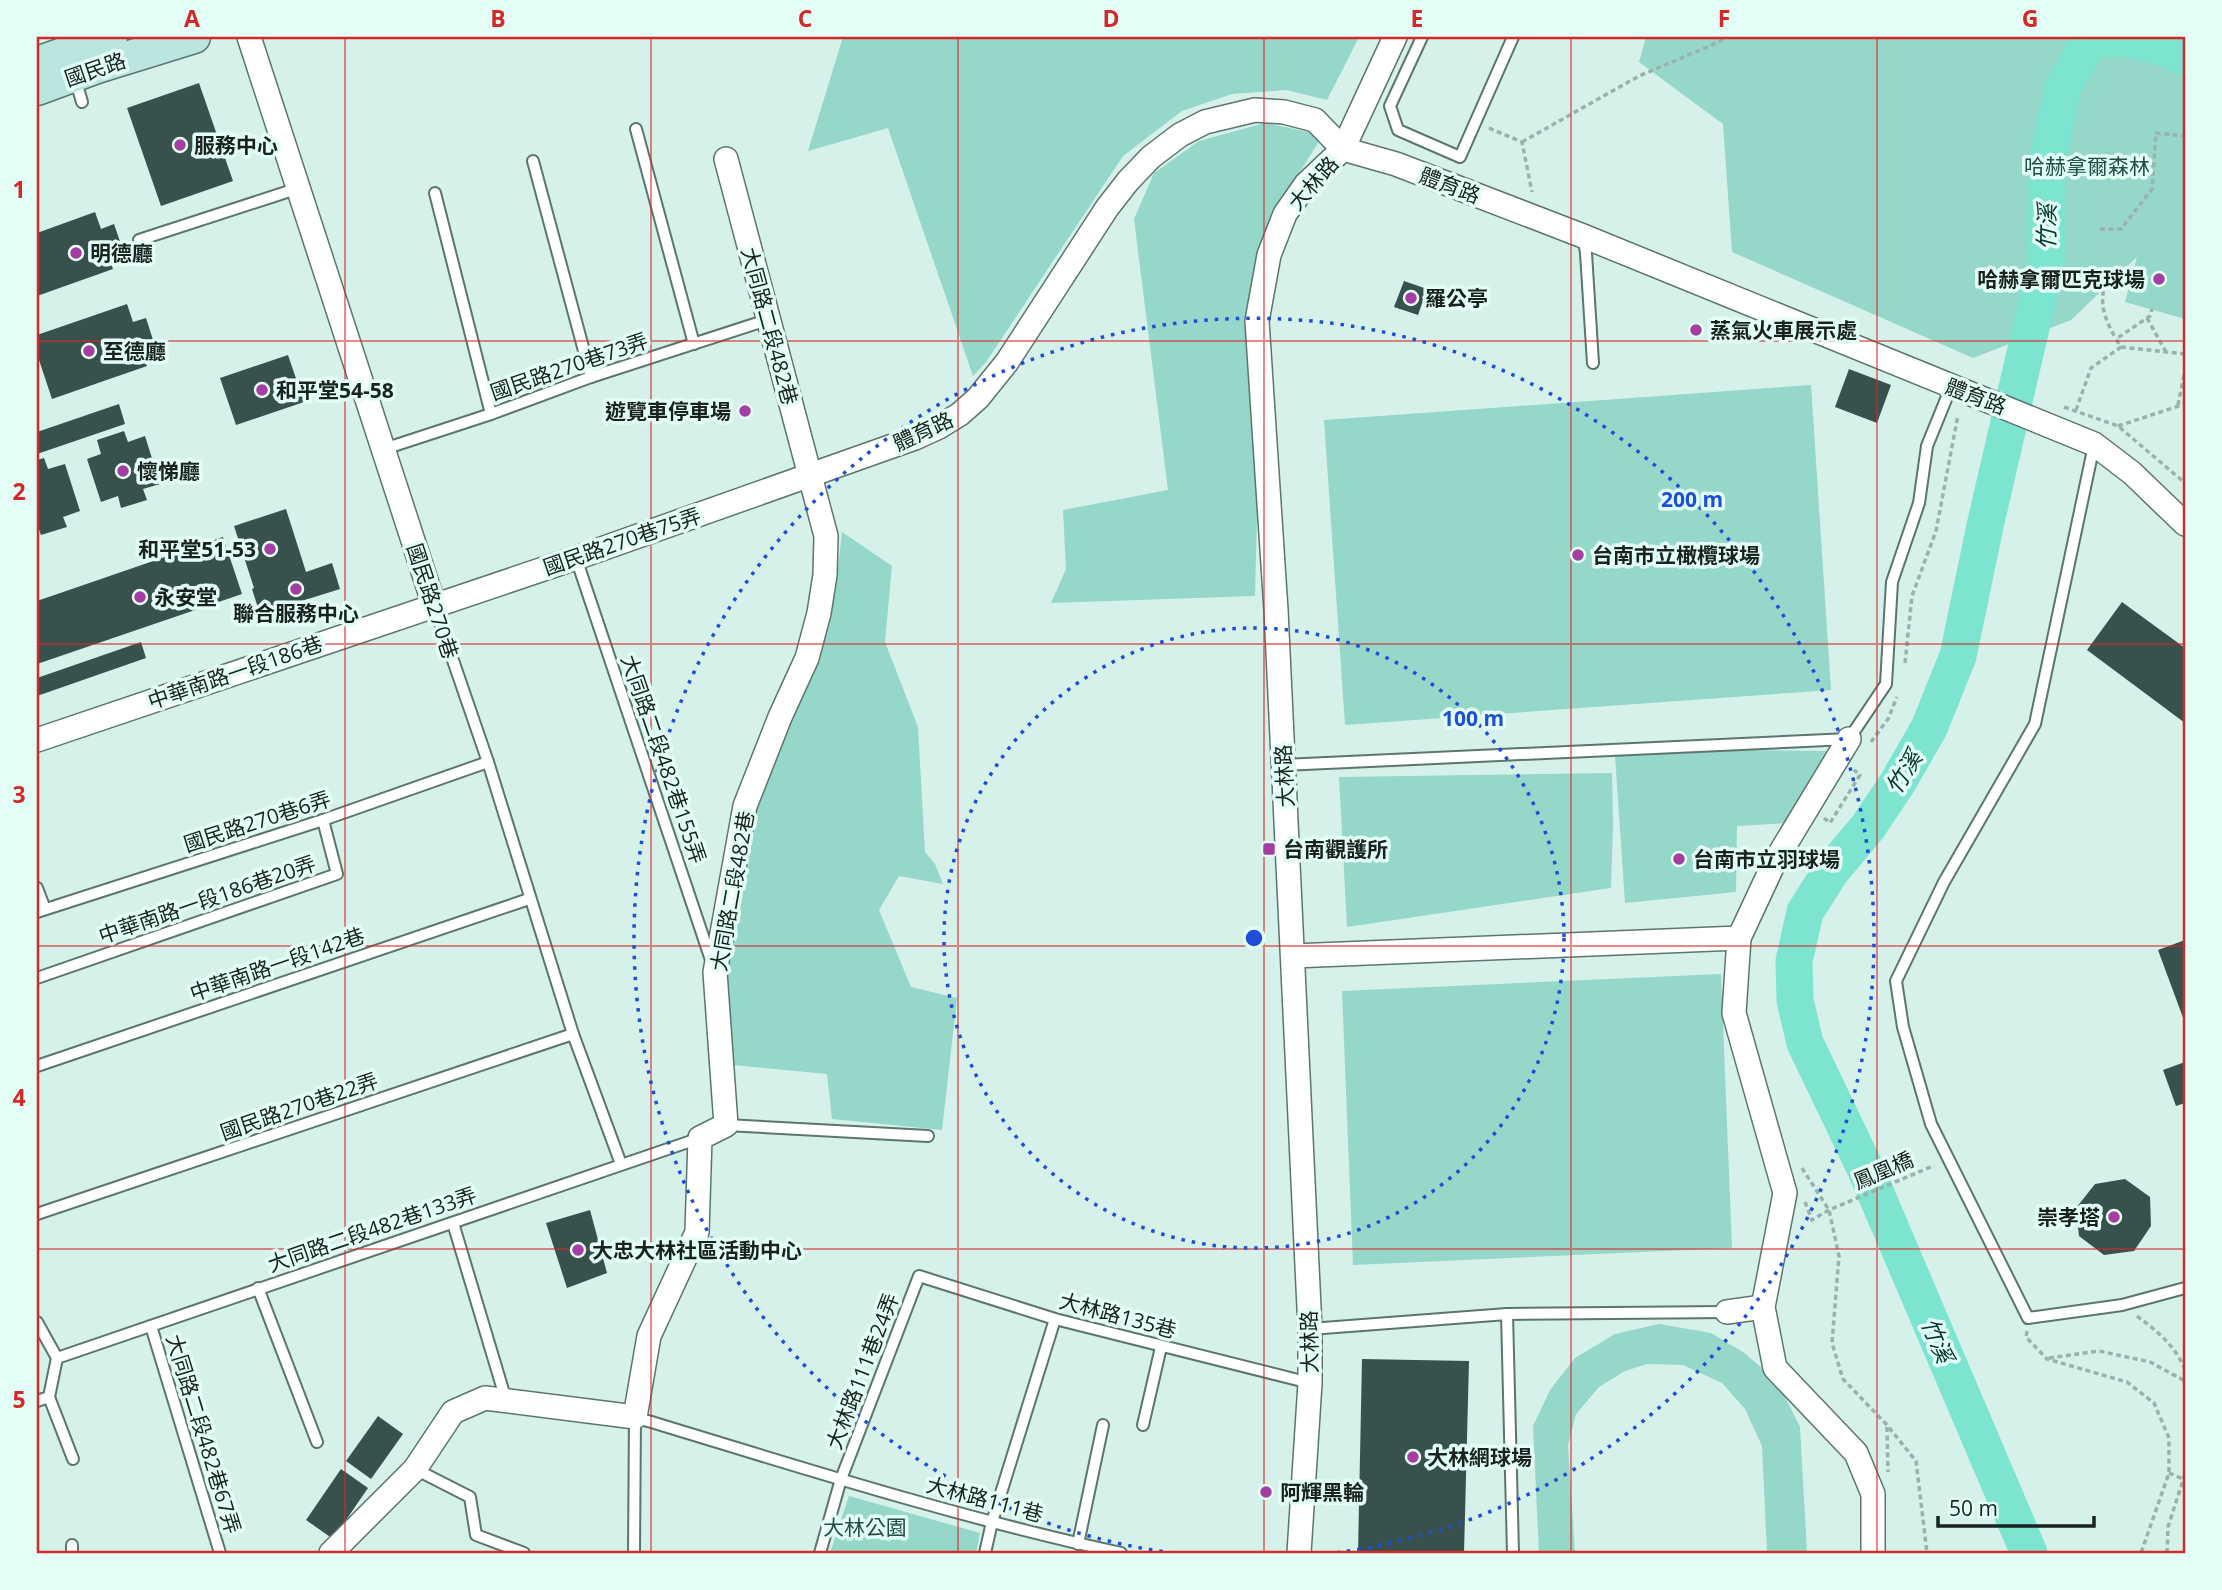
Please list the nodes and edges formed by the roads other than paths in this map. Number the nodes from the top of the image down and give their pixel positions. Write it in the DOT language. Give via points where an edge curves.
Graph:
graph roads {
  1 [pos="111,37"];
  2 [pos="194,37"];
  3 [pos="249,37"];
  4 [pos="1395,37"];
  5 [pos="1422,37"];
  6 [pos="1513,37"];
  7 [pos="37,63"];
  8 [pos="74,76"];
  9 [pos="37,89"];
  10 [pos="636,129"];
  11 [pos="1343,149"];
  12 [pos="726,159"];
  13 [pos="533,161"];
  14 [pos="299,188"];
  15 [pos="435,194"];
  16 [pos="1583,236"];
  17 [pos="139,240"];
  18 [pos="767,320"];
  19 [pos="694,344"];
  20 [pos="1593,363"];
  21 [pos="591,377"];
  22 [pos="1957,395"];
  23 [pos="491,414"];
  24 [pos="2094,444"];
  25 [pos="384,449"];
  26 [pos="810,476"];
  27 [pos="2185,524"];
  28 [pos="576,558"];
  29 [pos="434,605"];
  30 [pos="37,740"];
  31 [pos="1858,749"];
  32 [pos="488,762"];
  33 [pos="1283,765"];
  34 [pos="323,820"];
  35 [pos="37,888"];
  36 [pos="529,899"];
  37 [pos="41,910"];
  38 [pos="1739,937"];
  39 [pos="1293,956"];
  40 [pos="715,972"];
  41 [pos="37,978"];
  42 [pos="573,1034"];
  43 [pos="37,1066"];
  44 [pos="726,1125"];
  45 [pos="928,1136"];
  46 [pos="700,1138"];
  47 [pos="621,1164"];
  48 [pos="37,1214"];
  49 [pos="453,1223"];
  50 [pos="919,1276"];
  51 [pos="258,1288"];
  52 [pos="2185,1288"];
  53 [pos="1763,1307"];
  54 [pos="1727,1312"];
  55 [pos="1507,1314"];
  56 [pos="1055,1319"];
  57 [pos="37,1322"];
  58 [pos="151,1326"];
  59 [pos="1310,1329"];
  60 [pos="1161,1347"];
  61 [pos="57,1358"];
  62 [pos="1310,1383"];
  63 [pos="49,1397"];
  64 [pos="506,1400"];
  65 [pos="37,1401"];
  66 [pos="635,1417"];
  67 [pos="1103,1425"];
  68 [pos="1143,1425"];
  69 [pos="317,1442"];
  70 [pos="73,1459"];
  71 [pos="415,1469"];
  72 [pos="841,1479"];
  73 [pos="992,1522"];
  74 [pos="1078,1544"];
  75 [pos="220,1553"];
  76 [pos="331,1553"];
  77 [pos="524,1553"];
  78 [pos="634,1553"];
  79 [pos="820,1553"];
  80 [pos="985,1553"];
  81 [pos="1121,1553"];
  82 [pos="1298,1553"];
  83 [pos="1513,1553"];
  84 [pos="1873,1553"];
  1 -- 8 [label="street, 國民路"];
  2 -- 8 [label="street, 國民路"];
  3 -- 14 [label="street, 國民路270巷"];
  4 -- 11 [label="street, 大林路"];
  5 -- 6 [label="lane" via="1390,106 1398,130 1460,157"];
  7 -- 8 [label="street, 國民路"];
  8 -- 9 [label="street, 國民路"];
  10 -- 19 [label="lane"];
  11 -- 16 [label="street, 體育路" via="1396,164"];
  11 -- 26 [label="street, 體育路" via="1315,120 1284,112 1255,110 1231,115 1180,135 1151,157 1114,199 1007,362 978,398 939,427"];
  11 -- 33 [label="street, 大林路" via="1306,184 1285,215 1269,255 1257,321"];
  12 -- 18 [label="street, 大同路二段482巷"];
  13 -- 21 [label="lane"];
  14 -- 17 [label="lane"];
  14 -- 25 [label="street, 國民路270巷"];
  15 -- 23 [label="lane"];
  16 -- 20 [label="lane"];
  16 -- 22 [label="street, 體育路"];
  18 -- 19 [label="lane, 國民路270巷73弄"];
  18 -- 26 [label="street, 大同路二段482巷"];
  19 -- 21 [label="lane, 國民路270巷73弄"];
  21 -- 23 [label="lane, 國民路270巷73弄"];
  22 -- 24 [label="street, 體育路" via="2057,416"];
  22 -- 31 [label="lane" via="1927,446 1919,503 1892,582 1886,684"];
  23 -- 25 [label="lane, 國民路270巷73弄"];
  24 -- 27 [label="street, 體育路"];
  24 -- 52 [label="lane" via="2035,724 1944,882 1896,981 1903,1027 1931,1124 2028,1318 2122,1305"];
  25 -- 29 [label="street, 國民路270巷"];
  26 -- 28 [label="street, 國民路270巷75弄"];
  26 -- 40 [label="street, 大同路二段482巷" via="826,536 819,613 807,658 745,806"];
  28 -- 29 [label="street, 國民路270巷75弄"];
  28 -- 40 [label="lane, 大同路二段482巷155弄"];
  29 -- 30 [label="street, 中華南路一段186巷"];
  29 -- 32 [label="lane, 國民路270巷"];
  31 -- 33 [label="lane"];
  31 -- 38 [label="street" via="1774,863"];
  32 -- 34 [label="lane, 國民路270巷6弄"];
  32 -- 36 [label="lane, 國民路270巷"];
  33 -- 39 [label="street, 大林路"];
  34 -- 37 [label="lane, 國民路270巷6弄"];
  34 -- 41 [label="lane, 中華南路一段186巷20弄" via="337,874"];
  35 -- 37 [label="lane"];
  36 -- 42 [label="lane, 國民路270巷"];
  36 -- 43 [label="lane, 中華南路一段142巷"];
  38 -- 39 [label="street"];
  38 -- 53 [label="street" via="1734,1013 1785,1193"];
  39 -- 59 [label="street, 大林路"];
  40 -- 44 [label="street, 大同路二段482巷"];
  42 -- 47 [label="lane, 國民路270巷"];
  42 -- 48 [label="lane, 國民路270巷22弄"];
  44 -- 45 [label="lane"];
  44 -- 46 [label="street"];
  46 -- 47 [label="lane, 大同路二段482巷133弄"];
  46 -- 66 [label="street" via="697,1233 649,1336"];
  47 -- 49 [label="lane, 大同路二段482巷133弄"];
  49 -- 51 [label="lane, 大同路二段482巷133弄"];
  49 -- 64 [label="lane"];
  50 -- 56 [label="lane, 大林路135巷"];
  50 -- 72 [label="lane, 大林路111巷24弄"];
  51 -- 58 [label="lane, 大同路二段482巷133弄"];
  51 -- 69 [label="lane"];
  53 -- 54 [label="street"];
  53 -- 84 [label="street" via="1776,1368 1856,1453 1873,1494"];
  54 -- 55 [label="lane"];
  55 -- 59 [label="lane"];
  55 -- 83 [label="lane"];
  56 -- 60 [label="lane, 大林路135巷"];
  56 -- 73 [label="lane"];
  57 -- 61 [label="lane"];
  58 -- 61 [label="lane, 大同路二段482巷133弄"];
  58 -- 75 [label="lane, 大同路二段482巷67弄"];
  59 -- 62 [label="street, 大林路"];
  60 -- 62 [label="lane, 大林路135巷"];
  60 -- 68 [label="lane"];
  61 -- 63 [label="lane"];
  62 -- 82 [label="street, 大林路"];
  63 -- 65 [label="lane"];
  63 -- 70 [label="lane"];
  64 -- 66 [label="street"];
  64 -- 71 [label="street" via="485,1398 453,1412"];
  66 -- 72 [label="lane, 大林路111巷"];
  66 -- 78 [label="lane"];
  67 -- 74 [label="lane"];
  71 -- 76 [label="street"];
  71 -- 77 [label="lane" via="470,1497 476,1535"];
  72 -- 73 [label="lane, 大林路111巷"];
  72 -- 79 [label="lane, 大林路111巷24弄"];
  73 -- 74 [label="lane, 大林路111巷"];
  73 -- 80 [label="lane"];
  74 -- 81 [label="lane, 大林路111巷"];
}
